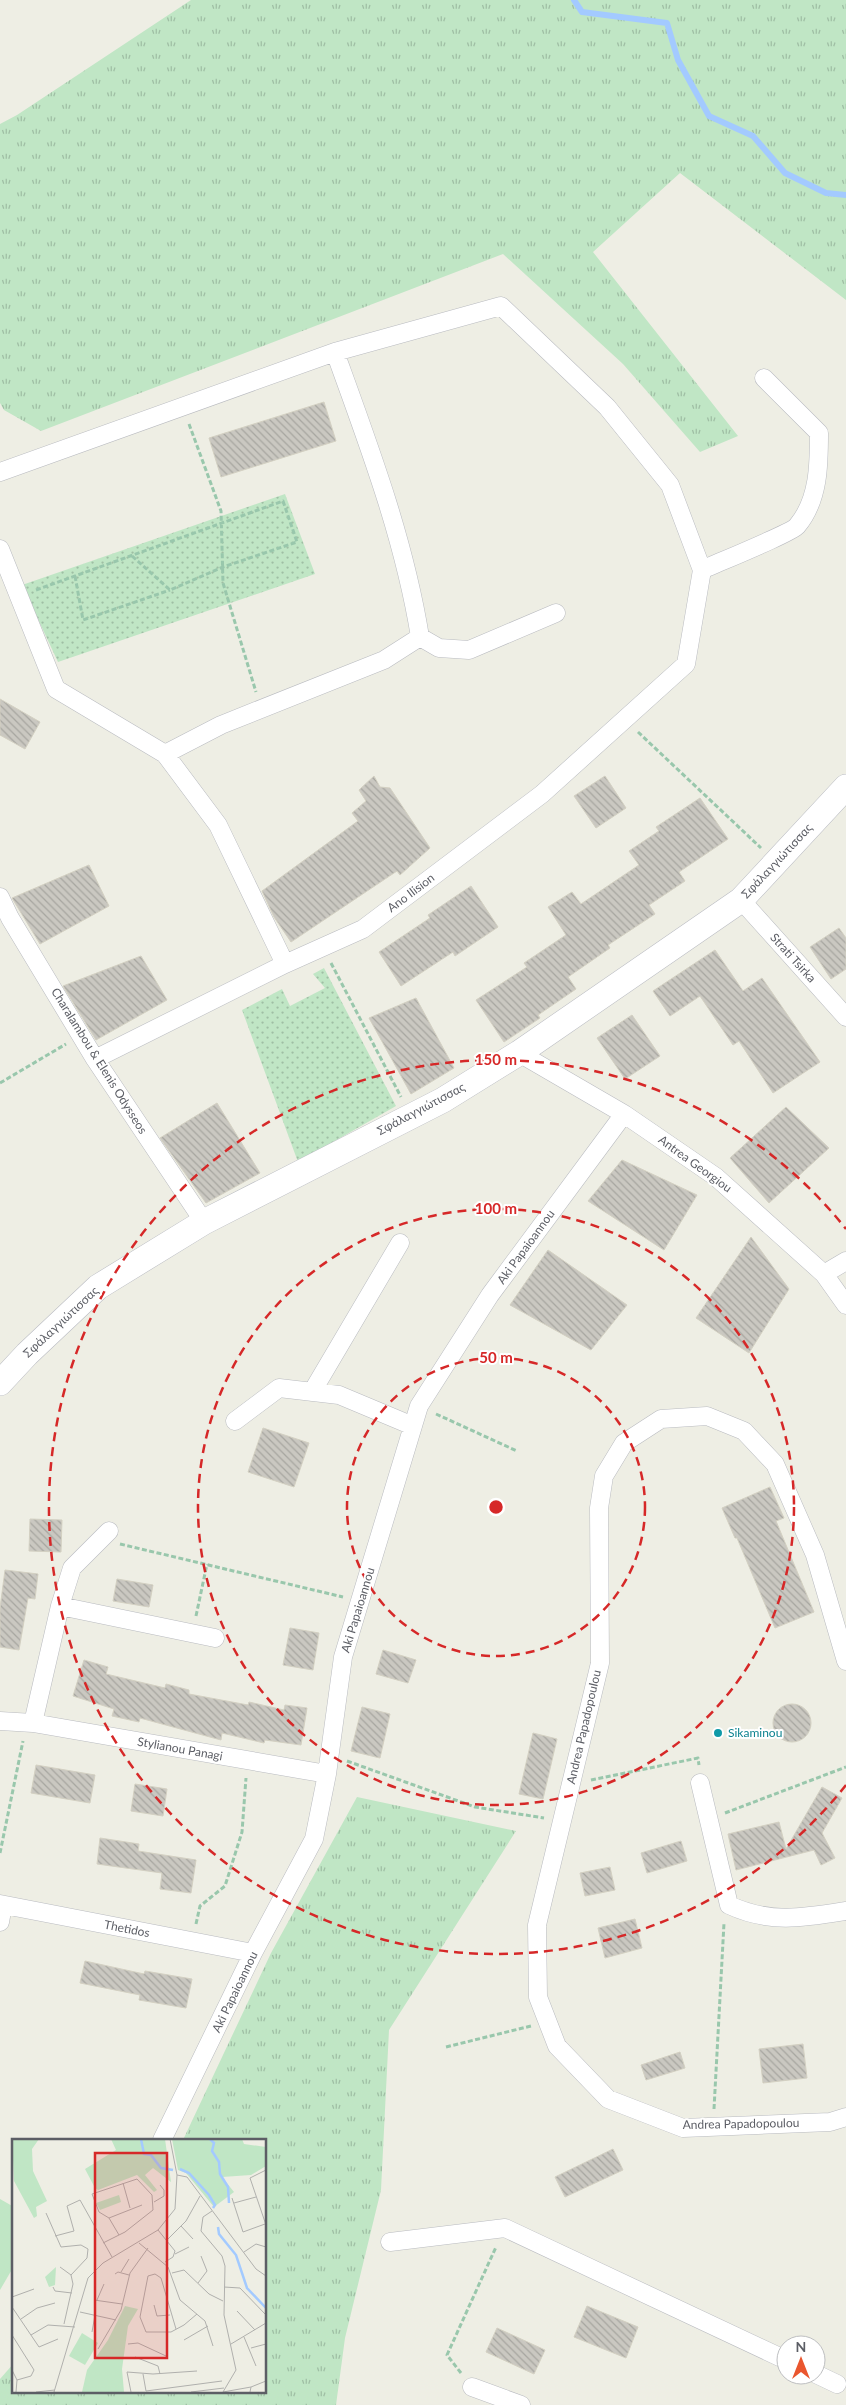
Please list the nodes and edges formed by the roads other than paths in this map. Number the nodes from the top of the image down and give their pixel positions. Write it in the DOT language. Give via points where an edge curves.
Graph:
graph roads {
  1 [pos="335,352"];
  2 [pos="764,378"];
  3 [pos="0,472"];
  4 [pos="0,548"];
  5 [pos="702,570"];
  6 [pos="556,612"];
  7 [pos="420,637"];
  8 [pos="165,754"];
  9 [pos="846,787"];
  10 [pos="0,897"];
  11 [pos="741,900"];
  12 [pos="285,964"];
  13 [pos="846,1015"];
  14 [pos="519,1053"];
  15 [pos="95,1059"];
  16 [pos="624,1114"];
  17 [pos="204,1222"];
  18 [pos="400,1243"];
  19 [pos="846,1261"];
  20 [pos="824,1274"];
  21 [pos="846,1305"];
  22 [pos="0,1383"];
  23 [pos="312,1392"];
  24 [pos="235,1421"];
  25 [pos="413,1426"];
  26 [pos="105,1535"];
  27 [pos="60,1606"];
  28 [pos="215,1638"];
  29 [pos="846,1661"];
  30 [pos="0,1721"];
  31 [pos="30,1723"];
  32 [pos="327,1774"];
  33 [pos="700,1783"];
  34 [pos="1,1904"];
  35 [pos="846,1911"];
  36 [pos="0,1922"];
  37 [pos="253,1954"];
  38 [pos="846,2117"];
  39 [pos="162,2139"];
  40 [pos="390,2242"];
  41 [pos="776,2355"];
  42 [pos="826,2379"];
  43 [pos="837,2384"];
  44 [pos="472,2388"];
  45 [pos="522,2405"];
  1 -- 3 [label="street"];
  1 -- 5 [label="street" via="500,306 607,407 670,485"];
  1 -- 7 [label="street" via="391,508 412,585"];
  2 -- 5 [label="street" via="819,433 819,465 814,496 797,527"];
  4 -- 8 [label="street" via="56,689"];
  5 -- 12 [label="street, Ano Ilision" via="686,664 542,794 363,929"];
  6 -- 7 [label="street" via="469,650 439,648"];
  7 -- 8 [label="street" via="384,660 221,725"];
  8 -- 12 [label="street" via="218,825"];
  9 -- 11 [label="street, Σφάλαγγιώτισσας"];
  10 -- 15 [label="street, Charalambou & Elenis Odysseos"];
  11 -- 13 [label="street, Strati Tsirka"];
  11 -- 14 [label="street, Σφάλαγγιώτισσας"];
  12 -- 15 [label="street, Ano Ilision"];
  14 -- 16 [label="street, Antrea Georgiou"];
  14 -- 17 [label="street, Σφάλαγγιώτισσας" via="444,1100"];
  15 -- 17 [label="street, Charalambou & Elenis Odysseos"];
  16 -- 20 [label="street, Antrea Georgiou" via="716,1177"];
  16 -- 25 [label="street, Aki Papaioannou" via="490,1295 420,1406"];
  17 -- 22 [label="street, Σφάλαγγιώτισσας" via="98,1288 26,1354"];
  18 -- 23 [label="street"];
  19 -- 20 [label="street"];
  20 -- 21 [label="street, Antrea Georgiou"];
  23 -- 24 [label="street" via="279,1388"];
  23 -- 25 [label="street" via="339,1395"];
  25 -- 32 [label="street, Aki Papaioannou" via="343,1657"];
  26 -- 27 [label="street" via="72,1568"];
  27 -- 28 [label="street"];
  27 -- 31 [label="street"];
  29 -- 38 [label="street, Andrea Papadopoulou" via="815,1555 774,1464 744,1431 707,1416 661,1419 624,1444 604,1476 599,1508 600,1663 537,1925 538,1997 557,2046 608,2099 683,2128 830,2122"];
  30 -- 31 [label="street, Stylianou Panagi"];
  31 -- 32 [label="street, Stylianou Panagi"];
  32 -- 37 [label="street, Aki Papaioannou" via="314,1839"];
  33 -- 35 [label="street" via="730,1905 746,1913 795,1919"];
  34 -- 36 [label="street"];
  34 -- 37 [label="street, Thetidos"];
  37 -- 39 [label="street, Aki Papaioannou"];
  40 -- 41 [label="street" via="505,2228"];
  42 -- 43 [label="street"];
  44 -- 45 [label="street"];
}
